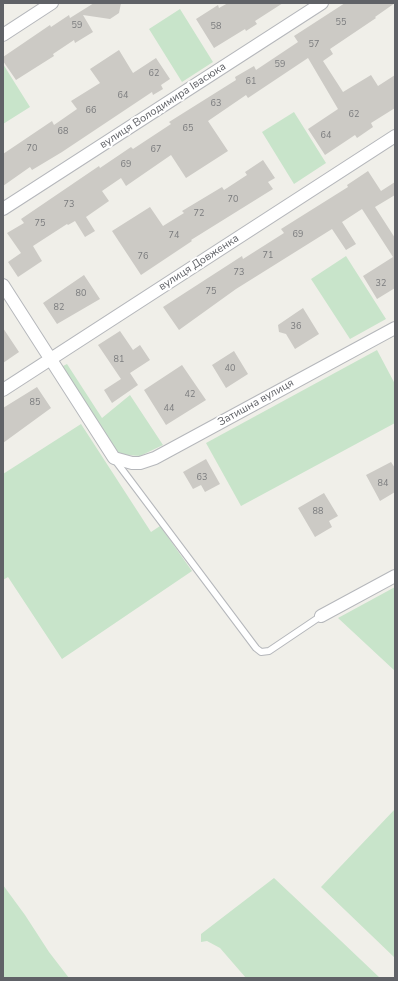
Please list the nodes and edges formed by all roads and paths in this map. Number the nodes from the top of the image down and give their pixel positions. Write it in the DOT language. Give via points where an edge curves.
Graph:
graph roads {
  1 [pos="52,3"];
  2 [pos="322,3"];
  3 [pos="3,35"];
  4 [pos="395,136"];
  5 [pos="3,209"];
  6 [pos="3,285"];
  7 [pos="395,328"];
  8 [pos="51,360"];
  9 [pos="3,390"];
  10 [pos="114,458"];
  11 [pos="395,576"];
  12 [pos="321,616"];
  1 -- 3 [label="street"];
  2 -- 5 [label="street, вулиця Володимира Івасюка"];
  4 -- 8 [label="street, вулиця Довженка"];
  6 -- 8 [label="street"];
  7 -- 10 [label="street, Затишна вулиця" via="155,458 132,463"];
  8 -- 9 [label="street, вулиця Довженка"];
  8 -- 10 [label="street"];
  10 -- 12 [label="lane" via="261,652 269,651"];
  11 -- 12 [label="street"];
}
